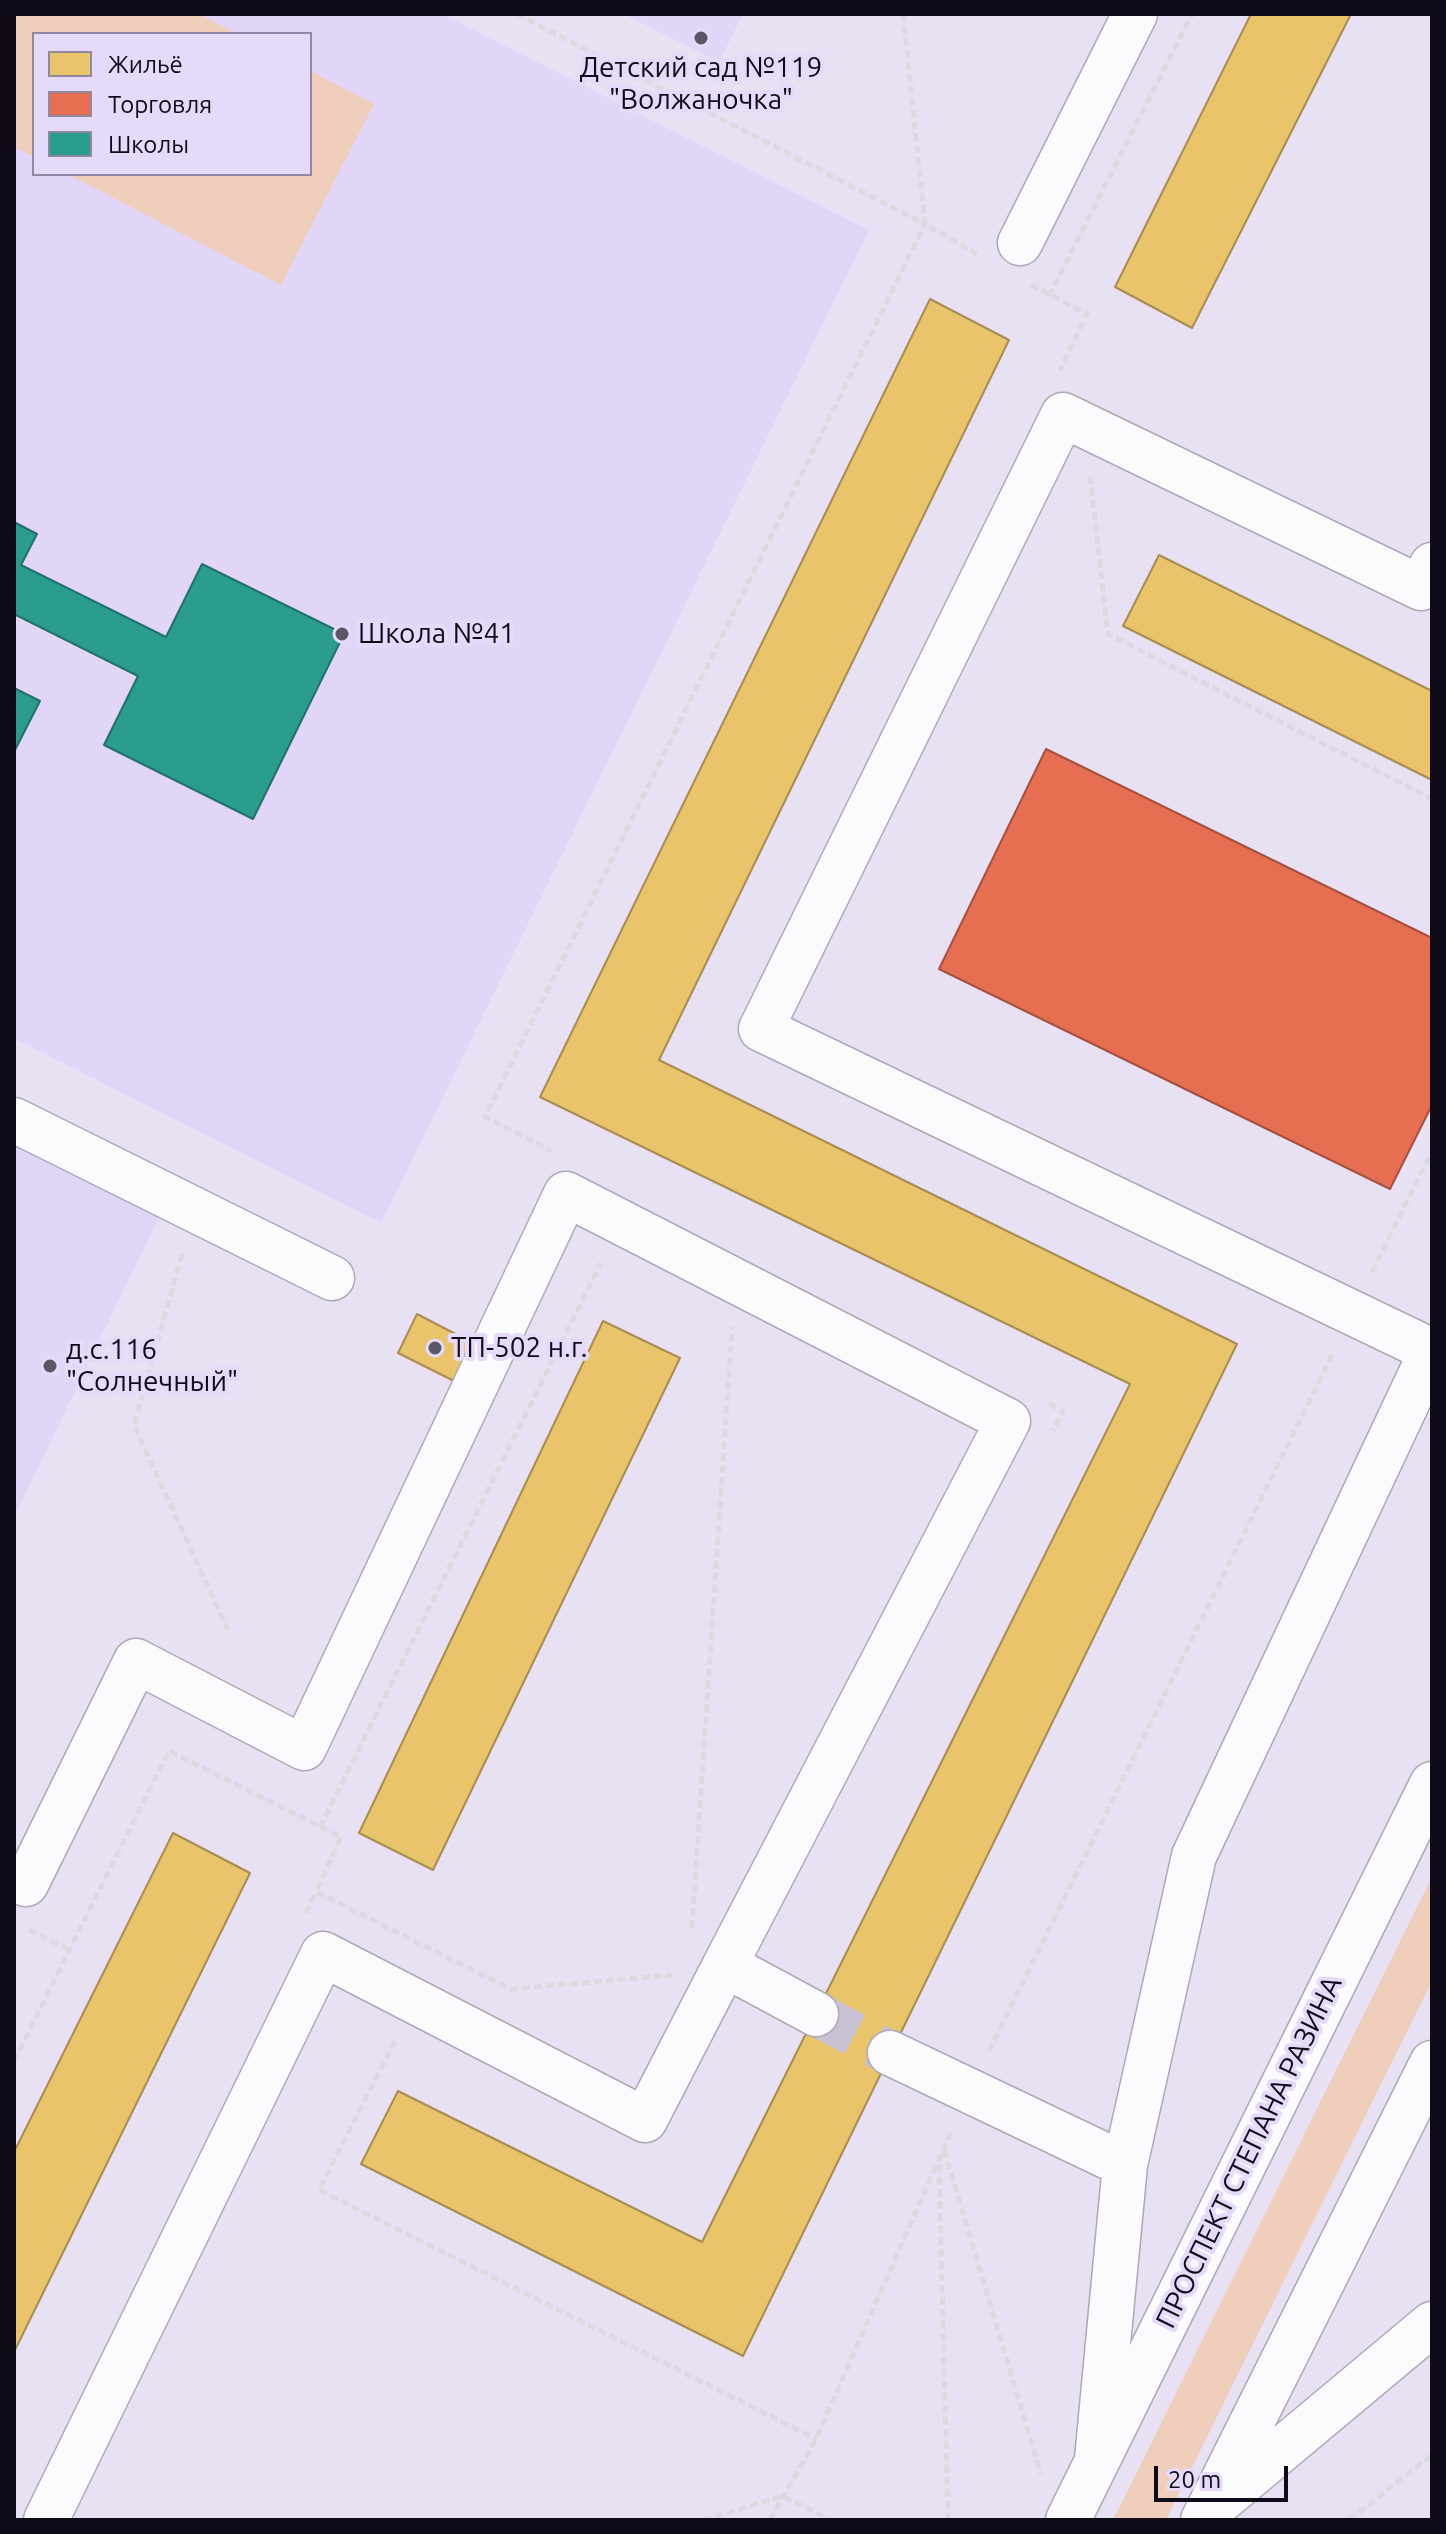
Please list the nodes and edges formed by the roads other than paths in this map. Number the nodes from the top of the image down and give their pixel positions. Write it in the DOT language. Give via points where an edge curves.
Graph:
graph roads {
  1 [pos="1135,14"];
  2 [pos="1007,260"];
  3 [pos="1432,565"];
  4 [pos="14,1120"];
  5 [pos="332,1278"];
  6 [pos="1432,1351"];
  7 [pos="1432,1784"];
  8 [pos="14,1878"];
  9 [pos="712,1971"];
  10 [pos="816,2014"];
  11 [pos="890,2053"];
  12 [pos="1432,2063"];
  13 [pos="1125,2165"];
  14 [pos="1432,2324"];
  15 [pos="1097,2459"];
  16 [pos="1205,2516"];
  17 [pos="46,2520"];
  18 [pos="1068,2520"];
  1 -- 2 [label="street"];
  3 -- 6 [label="street" via="1421,588 1063,415 761,1029"];
  4 -- 5 [label="street"];
  6 -- 13 [label="street" via="1194,1856"];
  7 -- 15 [label="street, ПРОСПЕКТ СТЕПАНА РАЗИНА"];
  8 -- 9 [label="street" via="26,1884 136,1661 304,1748 566,1194 1008,1421"];
  9 -- 10 [label="street"];
  9 -- 17 [label="street" via="645,2120 323,1954"];
  11 -- 13 [label="street"];
  12 -- 16 [label="street"];
  13 -- 15 [label="street"];
  14 -- 16 [label="street"];
  15 -- 18 [label="street, ПРОСПЕКТ СТЕПАНА РАЗИНА"];
}
